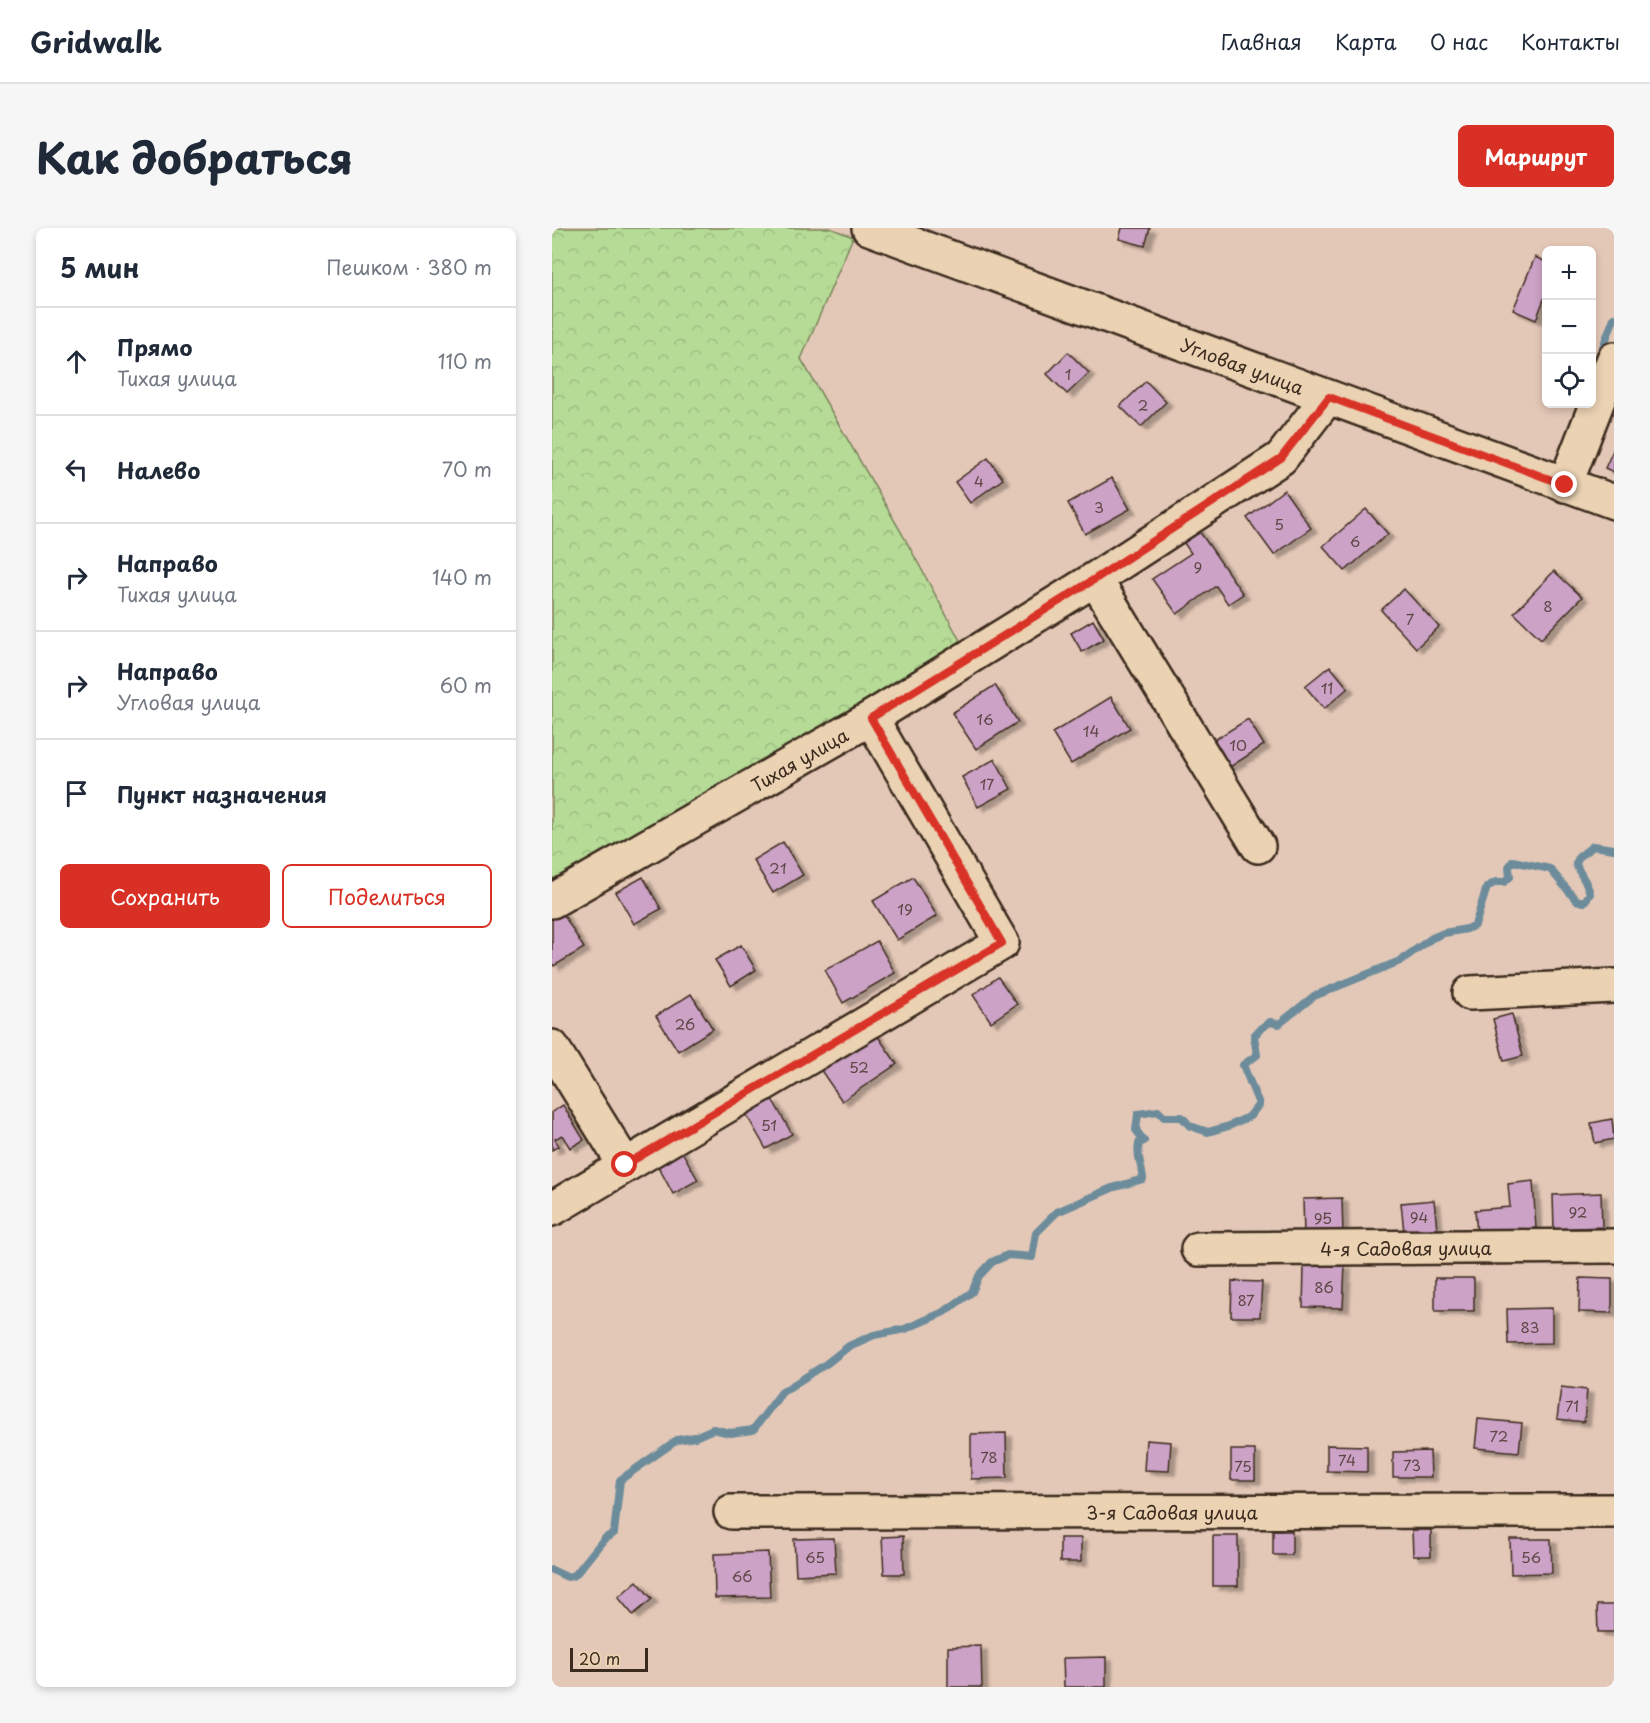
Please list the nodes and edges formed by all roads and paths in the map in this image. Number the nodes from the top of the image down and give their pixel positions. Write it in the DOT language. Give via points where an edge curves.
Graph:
graph roads {
  1 [pos="869,228"];
  2 [pos="1614,359"];
  3 [pos="1329,397"];
  4 [pos="1565,485"];
  5 [pos="1614,502"];
  6 [pos="1095,579"];
  7 [pos="871,718"];
  8 [pos="1258,846"];
  9 [pos="552,901"];
  10 [pos="1614,986"];
  11 [pos="1470,993"];
  12 [pos="552,1047"];
  13 [pos="625,1165"];
  14 [pos="552,1209"];
  15 [pos="1614,1246"];
  16 [pos="1198,1249"];
  17 [pos="1614,1511"];
  18 [pos="731,1512"];
  1 -- 3 [label="street, Угловая улица"];
  2 -- 4 [label="street"];
  3 -- 4 [label="street, Угловая улица"];
  3 -- 6 [label="street, Тихая улица" via="1281,458"];
  4 -- 5 [label="street, Угловая улица"];
  6 -- 7 [label="street, Тихая улица"];
  6 -- 8 [label="street"];
  7 -- 9 [label="street, Тихая улица"];
  7 -- 13 [label="street" via="1002,943"];
  10 -- 11 [label="street"];
  12 -- 13 [label="street"];
  13 -- 14 [label="street"];
  15 -- 16 [label="street, 4-я Садовая улица"];
  17 -- 18 [label="street, 3-я Садовая улица"];
}
